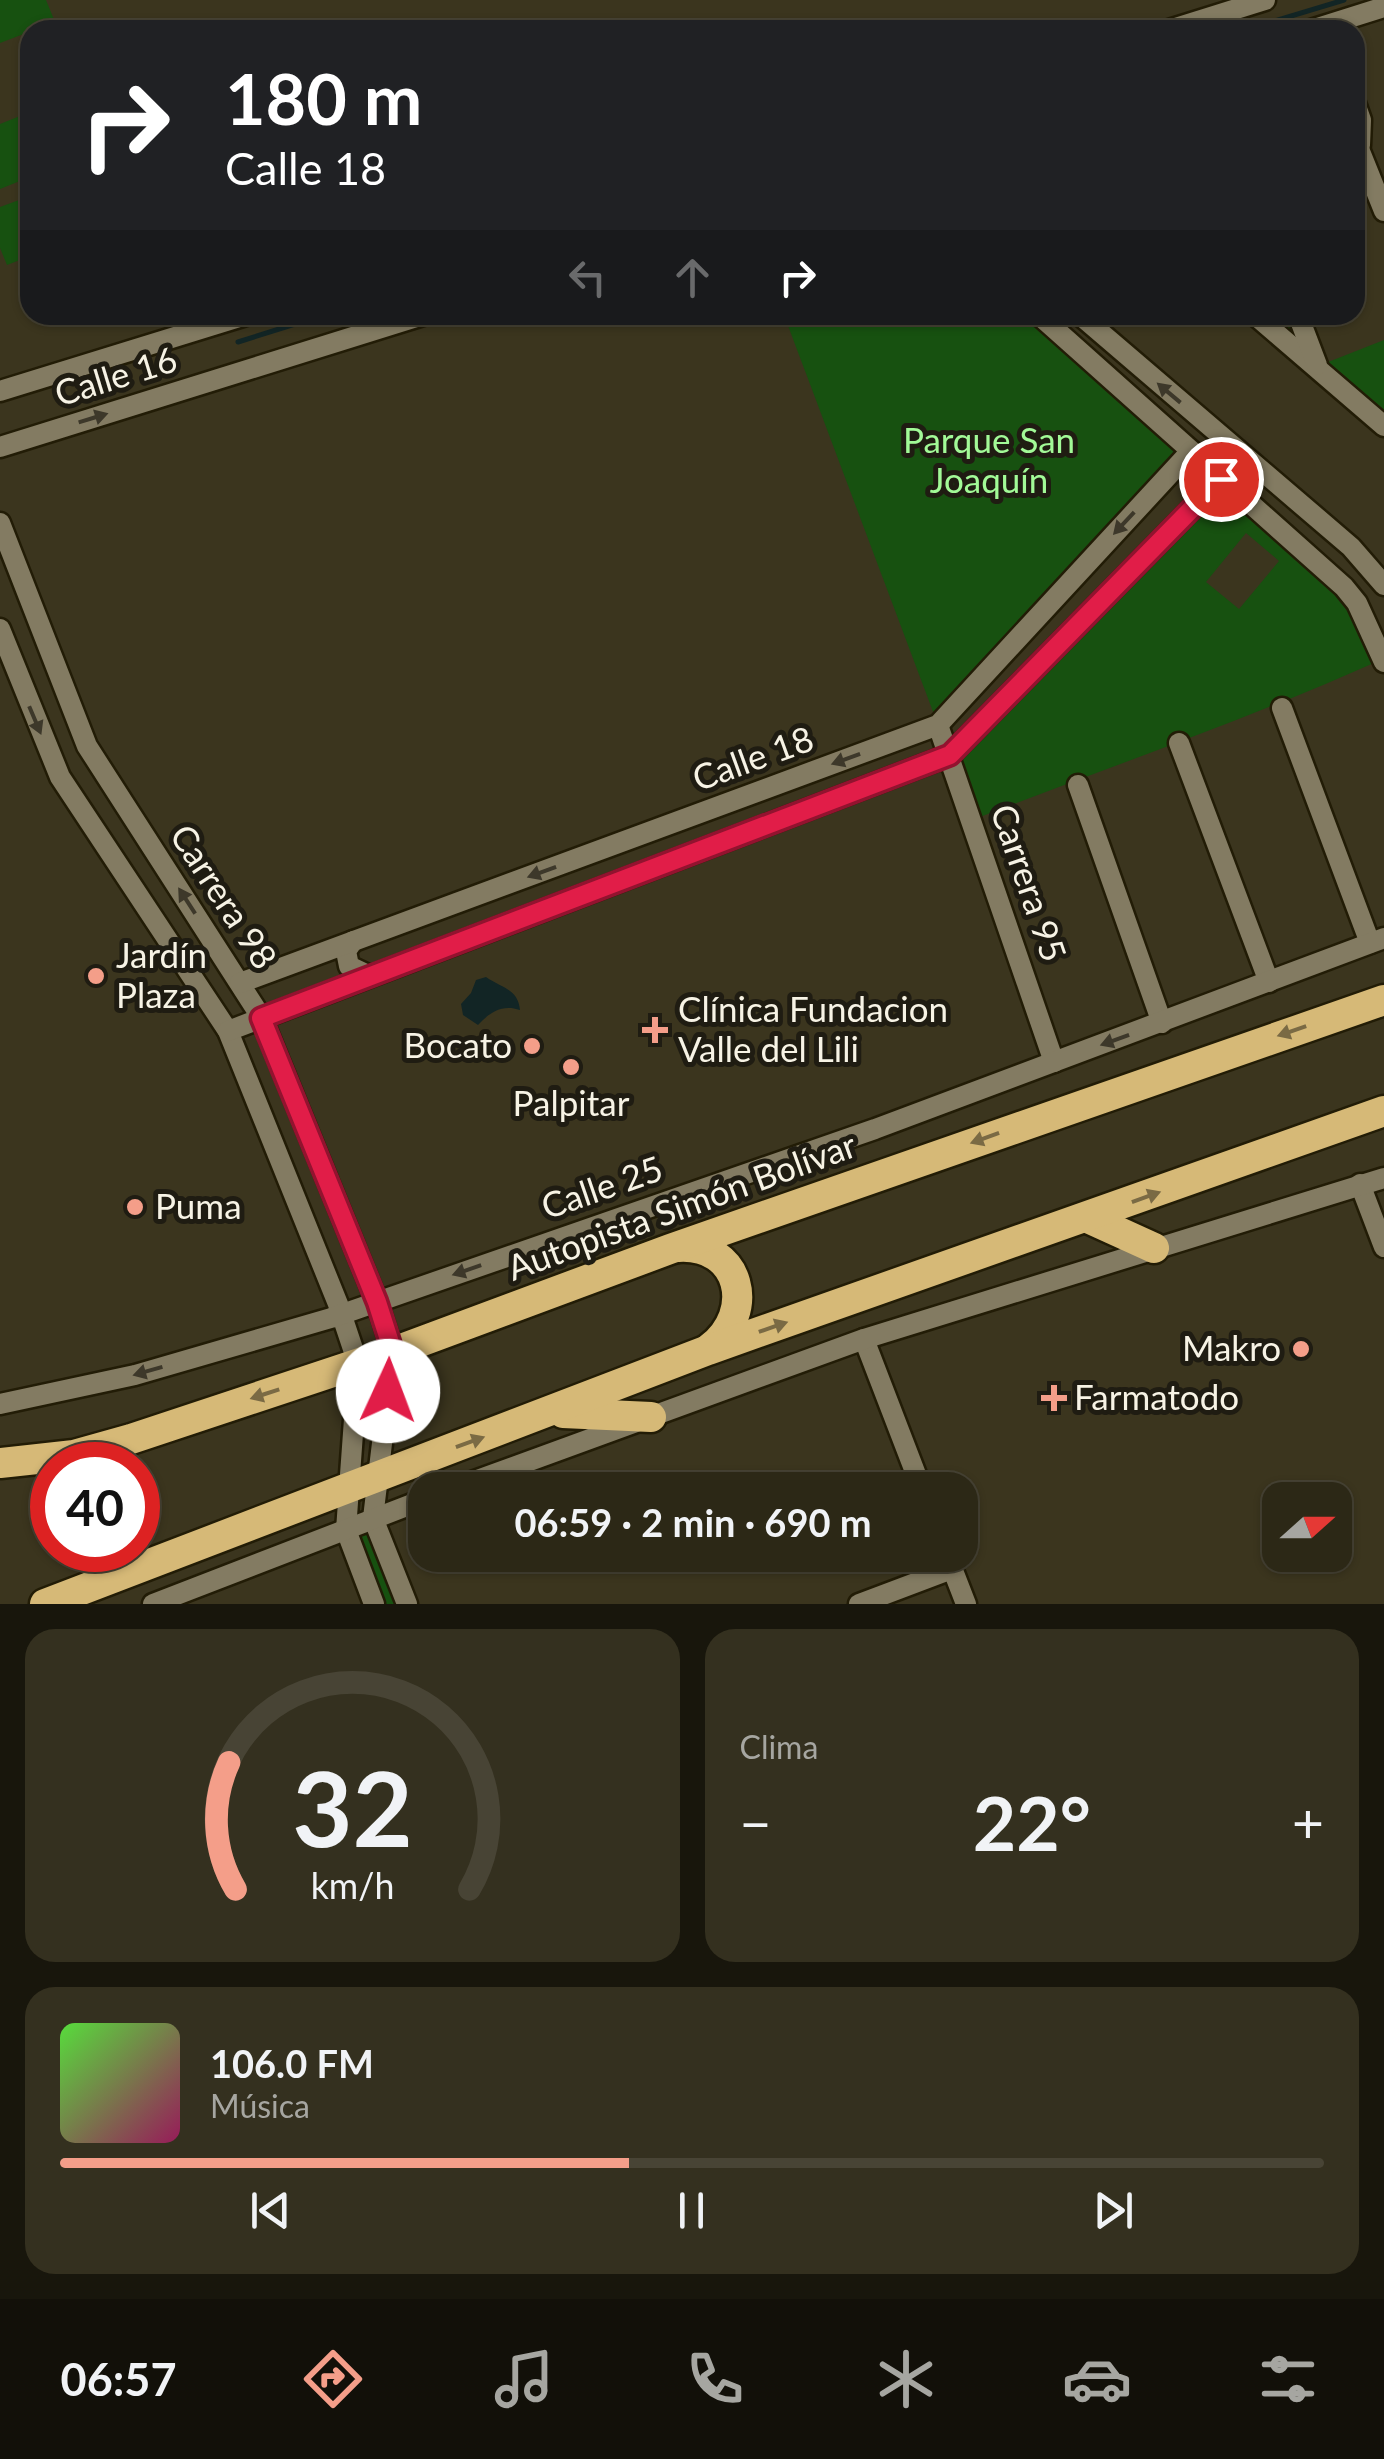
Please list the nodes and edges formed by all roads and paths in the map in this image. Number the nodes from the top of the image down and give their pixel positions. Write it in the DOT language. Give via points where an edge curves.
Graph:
graph roads {
  1 [pos="1264,0"];
  2 [pos="1384,7"];
  3 [pos="1201,20"];
  4 [pos="1343,20"];
  5 [pos="1365,160"];
  6 [pos="1384,210"];
  7 [pos="214,325"];
  8 [pos="390,325"];
  9 [pos="1049,325"];
  10 [pos="1091,325"];
  11 [pos="1267,325"];
  12 [pos="1302,325"];
  13 [pos="1105,338"];
  14 [pos="1086,361"];
  15 [pos="1318,366"];
  16 [pos="0,391"];
  17 [pos="1384,426"];
  18 [pos="0,448"];
  19 [pos="1190,451"];
  20 [pos="1221,479"];
  21 [pos="0,523"];
  22 [pos="1351,546"];
  23 [pos="1384,555"];
  24 [pos="0,568"];
  25 [pos="1382,582"];
  26 [pos="1351,595"];
  27 [pos="34,612"];
  28 [pos="0,629"];
  29 [pos="1384,662"];
  30 [pos="1282,708"];
  31 [pos="938,726"];
  32 [pos="1178,743"];
  33 [pos="950,755"];
  34 [pos="1078,785"];
  35 [pos="1379,939"];
  36 [pos="353,941"];
  37 [pos="370,976"];
  38 [pos="1269,982"];
  39 [pos="240,983"];
  40 [pos="1384,1000"];
  41 [pos="261,1018"];
  42 [pos="1162,1023"];
  43 [pos="228,1030"];
  44 [pos="1054,1062"];
  45 [pos="1384,1111"];
  46 [pos="1384,1178"];
  47 [pos="1360,1184"];
  48 [pos="1088,1218"];
  49 [pos="1384,1247"];
  50 [pos="1154,1248"];
  51 [pos="670,1249"];
  52 [pos="377,1302"];
  53 [pos="342,1314"];
  54 [pos="864,1339"];
  55 [pos="708,1350"];
  56 [pos="393,1352"];
  57 [pos="358,1364"];
  58 [pos="0,1404"];
  59 [pos="550,1412"];
  60 [pos="650,1417"];
  61 [pos="0,1463"];
  62 [pos="499,1472"];
  63 [pos="915,1472"];
  64 [pos="364,1481"];
  65 [pos="408,1505"];
  66 [pos="373,1518"];
  67 [pos="346,1530"];
  68 [pos="929,1572"];
  69 [pos="954,1572"];
  70 [pos="45,1604"];
  71 [pos="153,1604"];
  72 [pos="374,1604"];
  73 [pos="407,1604"];
  74 [pos="860,1604"];
  75 [pos="966,1604"];
  1 -- 3 [label="street"];
  2 -- 4 [label="street"];
  5 -- 6 [label="street"];
  7 -- 16 [label="street, Calle 16"];
  18 -- 8 [label="street, Calle 16, one-way"];
  9 -- 14 [label="street"];
  10 -- 13 [label="street"];
  11 -- 15 [label="street"];
  12 -- 15 [label="street"];
  13 -- 14 [label="street" via="1083,344"];
  22 -- 13 [label="street, one-way"];
  14 -- 19 [label="street"];
  15 -- 17 [label="street"];
  19 -- 20 [label="street"];
  19 -- 31 [label="street, Calle 18, one-way"];
  20 -- 26 [label="street"];
  20 -- 33 [label="street, Calle 18"];
  21 -- 27 [label="street, Carrera 98"];
  22 -- 23 [label="street"];
  22 -- 25 [label="street"];
  24 -- 27 [label="street" via="9,573 24,608"];
  25 -- 26 [label="street"];
  26 -- 29 [label="street"];
  39 -- 27 [label="street, Carrera 98, one-way" via="88,746"];
  28 -- 43 [label="street, Carrera 98, one-way" via="60,777"];
  30 -- 35 [label="street"];
  31 -- 33 [label="street, Carrera 95"];
  31 -- 36 [label="street, Calle 18, one-way"];
  32 -- 38 [label="street"];
  33 -- 37 [label="street, Calle 18"];
  33 -- 44 [label="street, Carrera 95"];
  34 -- 42 [label="street"];
  35 -- 38 [label="street, Calle 25"];
  36 -- 37 [label="street" via="346,951 349,966"];
  36 -- 39 [label="street, Calle 18"];
  37 -- 41 [label="street, Calle 18"];
  38 -- 42 [label="street, Calle 25"];
  39 -- 41 [label="street, Carrera 98"];
  40 -- 51 [label="highway, Autopista Simón Bolívar, one-way"];
  41 -- 43 [label="street, Calle 18"];
  41 -- 52 [label="street, Carrera 98"];
  42 -- 44 [label="street, Calle 25, one-way"];
  43 -- 53 [label="street, Carrera 98"];
  44 -- 52 [label="street, Calle 25, one-way"];
  48 -- 45 [label="highway, one-way"];
  46 -- 47 [label="street"];
  47 -- 49 [label="street"];
  47 -- 50 [label="street"];
  48 -- 50 [label="highway"];
  55 -- 48 [label="highway, one-way"];
  50 -- 54 [label="street"];
  51 -- 55 [label="highway" via="710,1252 736,1282 732,1326"];
  51 -- 56 [label="highway, Autopista Simón Bolívar"];
  52 -- 53 [label="street, Calle 25"];
  52 -- 56 [label="street, Carrera 98"];
  53 -- 57 [label="street, Carrera 98"];
  53 -- 58 [label="street, Calle 25, one-way" via="135,1376"];
  54 -- 60 [label="street"];
  54 -- 63 [label="street"];
  55 -- 59 [label="highway"];
  56 -- 57 [label="highway, Autopista Simón Bolívar"];
  56 -- 64 [label="street, Carrera 98"];
  57 -- 61 [label="highway, Autopista Simón Bolívar, one-way" via="93,1450"];
  57 -- 64 [label="street, Carrera 98"];
  59 -- 60 [label="highway"];
  64 -- 59 [label="highway, one-way"];
  60 -- 62 [label="street"];
  64 -- 66 [label="street, Carrera 98"];
  64 -- 67 [label="street, Carrera 98"];
  64 -- 70 [label="highway"];
  65 -- 66 [label="street"];
  66 -- 67 [label="street"];
  66 -- 73 [label="street, Carrera 98"];
  67 -- 71 [label="street"];
  67 -- 72 [label="street, Carrera 98"];
  68 -- 74 [label="street"];
  69 -- 75 [label="street"];
}
